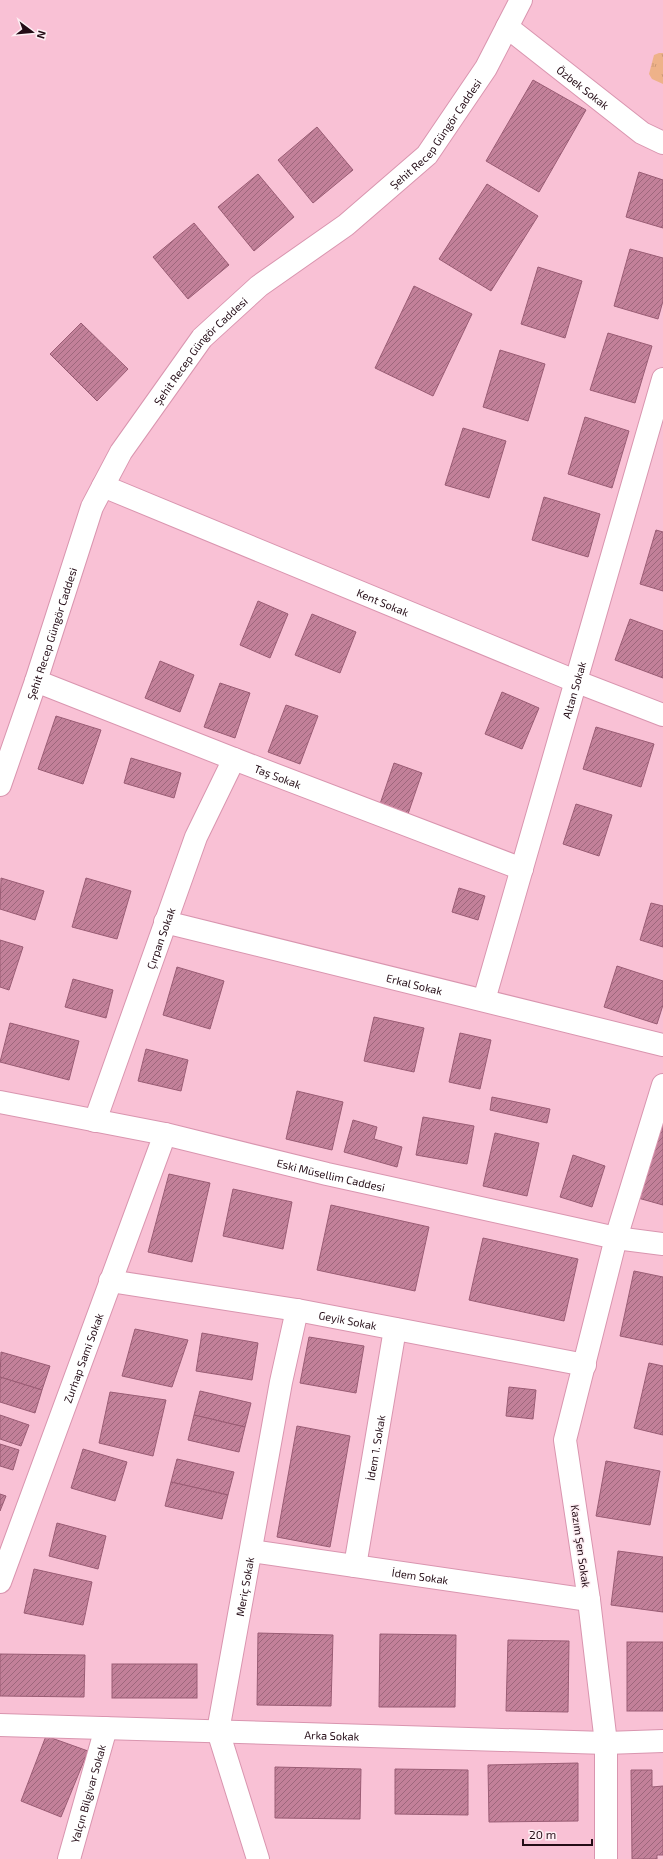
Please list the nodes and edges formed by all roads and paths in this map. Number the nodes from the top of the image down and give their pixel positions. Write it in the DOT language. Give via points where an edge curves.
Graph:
graph roads {
  1 [pos="520,0"];
  2 [pos="507,27"];
  3 [pos="663,143"];
  4 [pos="663,379"];
  5 [pos="103,486"];
  6 [pos="36,681"];
  7 [pos="576,681"];
  8 [pos="663,715"];
  9 [pos="234,760"];
  10 [pos="0,785"];
  11 [pos="522,869"];
  12 [pos="165,922"];
  13 [pos="484,1000"];
  14 [pos="663,1045"];
  15 [pos="663,1085"];
  16 [pos="0,1102"];
  17 [pos="94,1121"];
  18 [pos="165,1134"];
  19 [pos="616,1238"];
  20 [pos="663,1244"];
  21 [pos="110,1281"];
  22 [pos="297,1310"];
  23 [pos="395,1329"];
  24 [pos="585,1365"];
  25 [pos="252,1551"];
  26 [pos="354,1566"];
  27 [pos="0,1582"];
  28 [pos="589,1600"];
  29 [pos="0,1725"];
  30 [pos="106,1728"];
  31 [pos="218,1731"];
  32 [pos="663,1741"];
  33 [pos="606,1743"];
  34 [pos="69,1859"];
  35 [pos="258,1859"];
  36 [pos="606,1859"];
  1 -- 2 [label="street, Şehit Recep Güngör Caddesi"];
  2 -- 3 [label="street, Özbek Sokak" via="642,133"];
  2 -- 5 [label="street, Şehit Recep Güngör Caddesi" via="486,68 427,155 346,225 259,286 202,338 121,452"];
  4 -- 7 [label="street, Altan Sokak"];
  5 -- 6 [label="street, Şehit Recep Güngör Caddesi" via="92,507"];
  5 -- 7 [label="street, Kent Sokak"];
  6 -- 9 [label="street, Taş Sokak"];
  6 -- 10 [label="street, Şehit Recep Güngör Caddesi"];
  7 -- 8 [label="street, Kent Sokak"];
  7 -- 11 [label="street, Altan Sokak"];
  9 -- 11 [label="street, Taş Sokak"];
  9 -- 12 [label="street, Çırpan Sokak" via="196,837"];
  11 -- 13 [label="street, Altan Sokak"];
  12 -- 13 [label="street, Erkal Sokak"];
  12 -- 17 [label="street, Çırpan Sokak"];
  13 -- 14 [label="street, Erkal Sokak"];
  15 -- 19 [label="street, Kazım Şen Sokak"];
  16 -- 17 [label="street, Eski Müsellim Caddesi"];
  17 -- 18 [label="street, Eski Müsellim Caddesi"];
  18 -- 19 [label="street, Eski Müsellim Caddesi" via="327,1174"];
  18 -- 21 [label="street, Zurhap Sami Sokak"];
  19 -- 20 [label="street, Eski Müsellim Caddesi"];
  19 -- 24 [label="street, Kazım Şen Sokak"];
  21 -- 22 [label="street, Geyik Sokak"];
  21 -- 27 [label="street, Zurhap Sami Sokak"];
  22 -- 23 [label="street, Geyik Sokak"];
  22 -- 25 [label="street, Meriç Sokak" via="281,1382"];
  23 -- 24 [label="street, Geyik Sokak"];
  23 -- 26 [label="street, İdem 1. Sokak"];
  24 -- 28 [label="street, Kazım Şen Sokak" via="565,1440"];
  25 -- 26 [label="street, İdem Sokak"];
  25 -- 31 [label="street, Meriç Sokak"];
  26 -- 28 [label="street, İdem Sokak"];
  28 -- 33 [label="street, Kazım Şen Sokak"];
  29 -- 30 [label="street, Arka Sokak"];
  30 -- 31 [label="street, Arka Sokak"];
  30 -- 34 [label="street, Yalçın Bilgivar Sokak"];
  31 -- 33 [label="street, Arka Sokak"];
  31 -- 35 [label="street, Meriç Sokak"];
  32 -- 33 [label="street, Arka Sokak"];
  33 -- 36 [label="street, Kazım Şen Sokak"];
}
